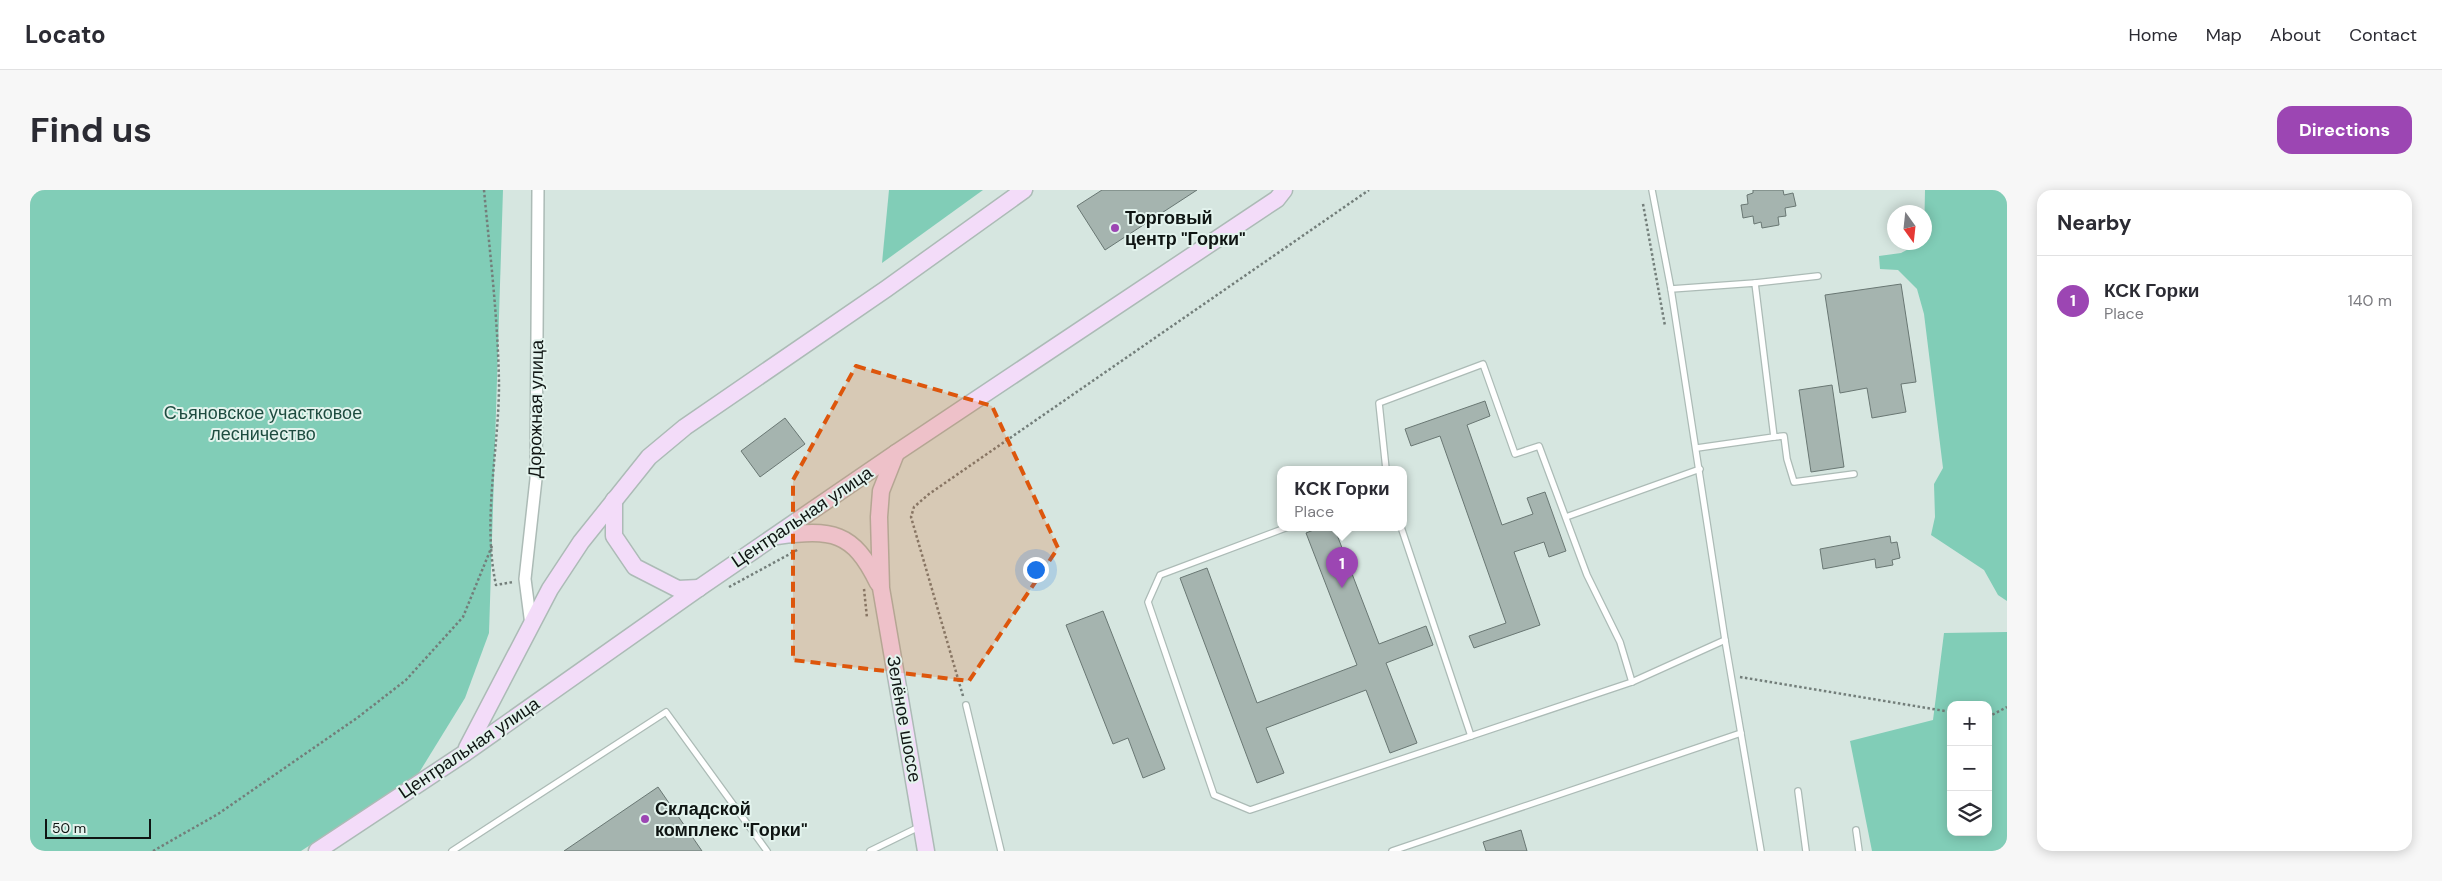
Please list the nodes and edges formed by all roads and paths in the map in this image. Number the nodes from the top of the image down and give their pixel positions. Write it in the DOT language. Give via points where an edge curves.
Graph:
graph roads {
  1 [pos="484,190"];
  2 [pos="538,190"];
  3 [pos="1024,190"];
  4 [pos="1291,190"];
  5 [pos="1369,190"];
  6 [pos="1652,190"];
  7 [pos="1280,195"];
  8 [pos="1818,276"];
  9 [pos="1755,283"];
  10 [pos="1671,289"];
  11 [pos="1774,437"];
  12 [pos="1697,448"];
  13 [pos="896,453"];
  14 [pos="1386,466"];
  15 [pos="1700,469"];
  16 [pos="1854,474"];
  17 [pos="614,500"];
  18 [pos="1566,517"];
  19 [pos="1277,531"];
  20 [pos="1402,531"];
  21 [pos="775,536"];
  22 [pos="492,546"];
  23 [pos="800,548"];
  24 [pos="525,579"];
  25 [pos="699,588"];
  26 [pos="864,588"];
  27 [pos="880,588"];
  28 [pos="724,590"];
  29 [pos="867,618"];
  30 [pos="531,628"];
  31 [pos="1725,640"];
  32 [pos="1732,676"];
  33 [pos="1632,682"];
  34 [pos="966,705"];
  35 [pos="2007,707"];
  36 [pos="1947,711"];
  37 [pos="1992,715"];
  38 [pos="1741,732"];
  39 [pos="1471,736"];
  40 [pos="465,753"];
  41 [pos="1798,791"];
  42 [pos="922,826"];
  43 [pos="1856,830"];
  44 [pos="153,851"];
  45 [pos="317,851"];
  46 [pos="452,851"];
  47 [pos="767,851"];
  48 [pos="870,851"];
  49 [pos="926,851"];
  50 [pos="1001,851"];
  51 [pos="1392,851"];
  52 [pos="1761,851"];
  53 [pos="1806,851"];
  54 [pos="1859,851"];
  1 -- 22 [label="path" via="499,385"];
  2 -- 24 [label="street, Дорожная улица" via="536,479"];
  3 -- 17 [label="main road" via="685,427 649,457"];
  4 -- 7 [label="street, Центральная улица"];
  5 -- 34 [label="path" via="914,507 911,517"];
  6 -- 10 [label="lane"];
  7 -- 13 [label="main road, Центральная улица"];
  8 -- 9 [label="lane"];
  9 -- 10 [label="lane"];
  9 -- 11 [label="lane"];
  10 -- 12 [label="lane"];
  11 -- 12 [label="lane"];
  11 -- 16 [label="lane" via="1784,436 1794,482"];
  12 -- 15 [label="lane"];
  13 -- 21 [label="main road, Центральная улица"];
  13 -- 27 [label="main road" via="881,490"];
  14 -- 18 [label="lane" via="1379,404 1483,364 1515,454 1539,446"];
  15 -- 18 [label="lane"];
  15 -- 31 [label="lane"];
  17 -- 25 [label="main road" via="614,536 635,567 678,589"];
  17 -- 30 [label="main road" via="550,589"];
  18 -- 33 [label="lane" via="1587,575 1620,642"];
  19 -- 39 [label="lane" via="1160,575 1148,602 1214,796 1250,810"];
  20 -- 39 [label="lane"];
  21 -- 25 [label="main road, Центральная улица"];
  21 -- 27 [label="main road" via="807,532 844,539 858,549"];
  22 -- 24 [label="path" via="496,585"];
  22 -- 44 [label="path" via="463,617 406,680 358,718 218,814"];
  23 -- 28 [label="path"];
  24 -- 30 [label="street, Дорожная улица"];
  25 -- 40 [label="main road, Центральная улица"];
  26 -- 29 [label="path"];
  27 -- 42 [label="main road, Зелёное шоссе"];
  30 -- 40 [label="main road"];
  31 -- 32 [label="lane"];
  31 -- 33 [label="lane"];
  32 -- 36 [label="path"];
  32 -- 38 [label="lane"];
  33 -- 39 [label="lane"];
  34 -- 50 [label="lane"];
  35 -- 37 [label="path"];
  38 -- 51 [label="lane"];
  38 -- 52 [label="lane"];
  40 -- 45 [label="main road, Центральная улица"];
  41 -- 53 [label="lane"];
  42 -- 48 [label="lane"];
  42 -- 49 [label="main road, Зелёное шоссе"];
  43 -- 54 [label="lane"];
  46 -- 47 [label="lane" via="666,712"];
}
